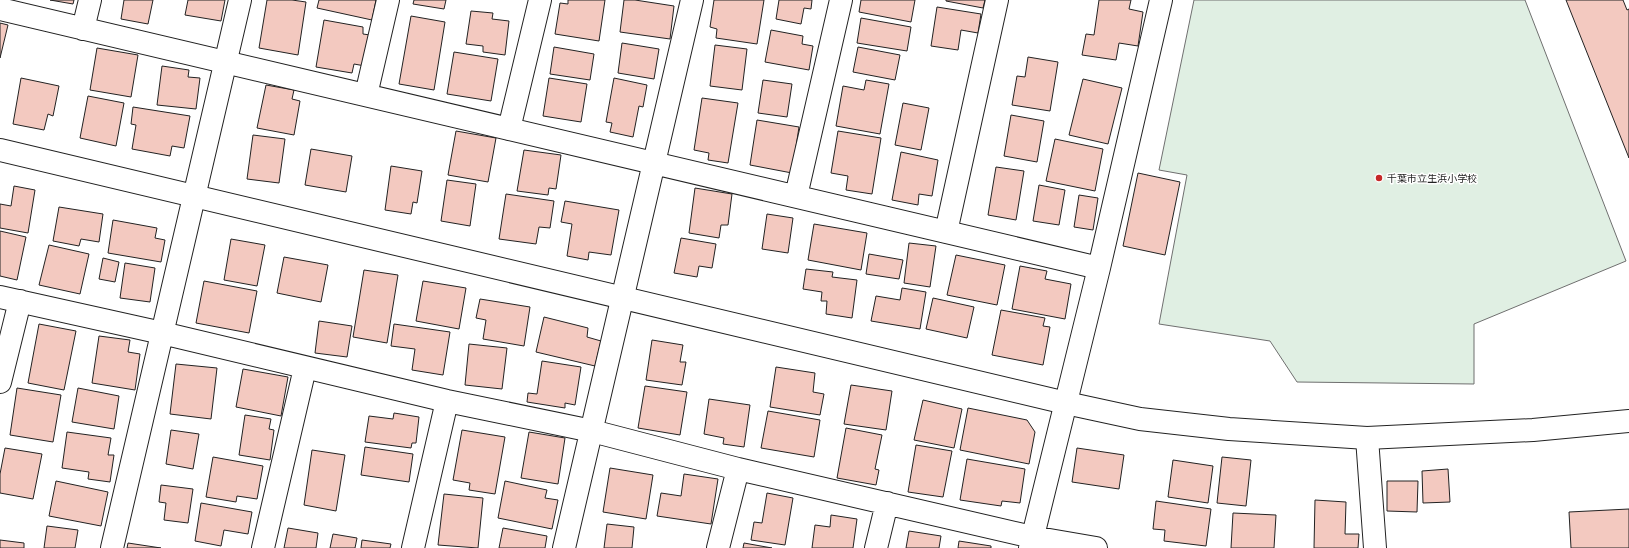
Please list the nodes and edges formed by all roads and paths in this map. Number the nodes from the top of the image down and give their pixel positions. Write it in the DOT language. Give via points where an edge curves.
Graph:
graph roads {
  1 [pos="90,0"];
  2 [pos="240,0"];
  3 [pos="388,0"];
  4 [pos="540,0"];
  5 [pos="692,0"];
  6 [pos="841,0"];
  7 [pos="997,0"];
  8 [pos="1161,0"];
  9 [pos="0,9"];
  10 [pos="83,29"];
  11 [pos="225,62"];
  12 [pos="366,95"];
  13 [pos="509,129"];
  14 [pos="0,150"];
  15 [pos="654,163"];
  16 [pos="194,195"];
  17 [pos="796,196"];
  18 [pos="946,232"];
  19 [pos="1099,268"];
  20 [pos="623,298"];
  21 [pos="10,299"];
  22 [pos="162,333"];
  23 [pos="305,368"];
  24 [pos="0,382"];
  25 [pos="448,401"];
  26 [pos="1066,402"];
  27 [pos="1629,421"];
  28 [pos="592,431"];
  29 [pos="1367,438"];
  30 [pos="738,468"];
  31 [pos="887,503"];
  32 [pos="1031,543"];
  33 [pos="112,548"];
  34 [pos="263,548"];
  35 [pos="413,548"];
  36 [pos="564,548"];
  37 [pos="718,548"];
  38 [pos="876,548"];
  39 [pos="1096,548"];
  40 [pos="1375,548"];
  1 -- 10 [label="street"];
  2 -- 11 [label="street"];
  3 -- 12 [label="street"];
  4 -- 13 [label="street"];
  5 -- 15 [label="street"];
  6 -- 17 [label="street"];
  7 -- 18 [label="street"];
  8 -- 19 [label="street"];
  9 -- 10 [label="street"];
  10 -- 11 [label="street"];
  11 -- 12 [label="street"];
  11 -- 16 [label="street"];
  12 -- 13 [label="street"];
  13 -- 15 [label="street"];
  14 -- 16 [label="street"];
  15 -- 17 [label="street"];
  15 -- 20 [label="street"];
  16 -- 20 [label="street"];
  16 -- 22 [label="street"];
  17 -- 18 [label="street"];
  18 -- 19 [label="street"];
  19 -- 26 [label="street"];
  20 -- 26 [label="street"];
  20 -- 28 [label="street"];
  21 -- 22 [label="street"];
  21 -- 24 [label="street"];
  22 -- 23 [label="street"];
  22 -- 33 [label="street"];
  23 -- 25 [label="street"];
  23 -- 34 [label="street"];
  25 -- 28 [label="street"];
  25 -- 35 [label="street"];
  26 -- 29 [label="street" via="1140,419 1229,429"];
  26 -- 32 [label="street"];
  27 -- 29 [label="street" via="1534,430"];
  28 -- 30 [label="street"];
  28 -- 36 [label="street"];
  29 -- 40 [label="street"];
  30 -- 31 [label="street"];
  30 -- 37 [label="street"];
  31 -- 32 [label="street"];
  31 -- 38 [label="street"];
  32 -- 39 [label="street"];
}
